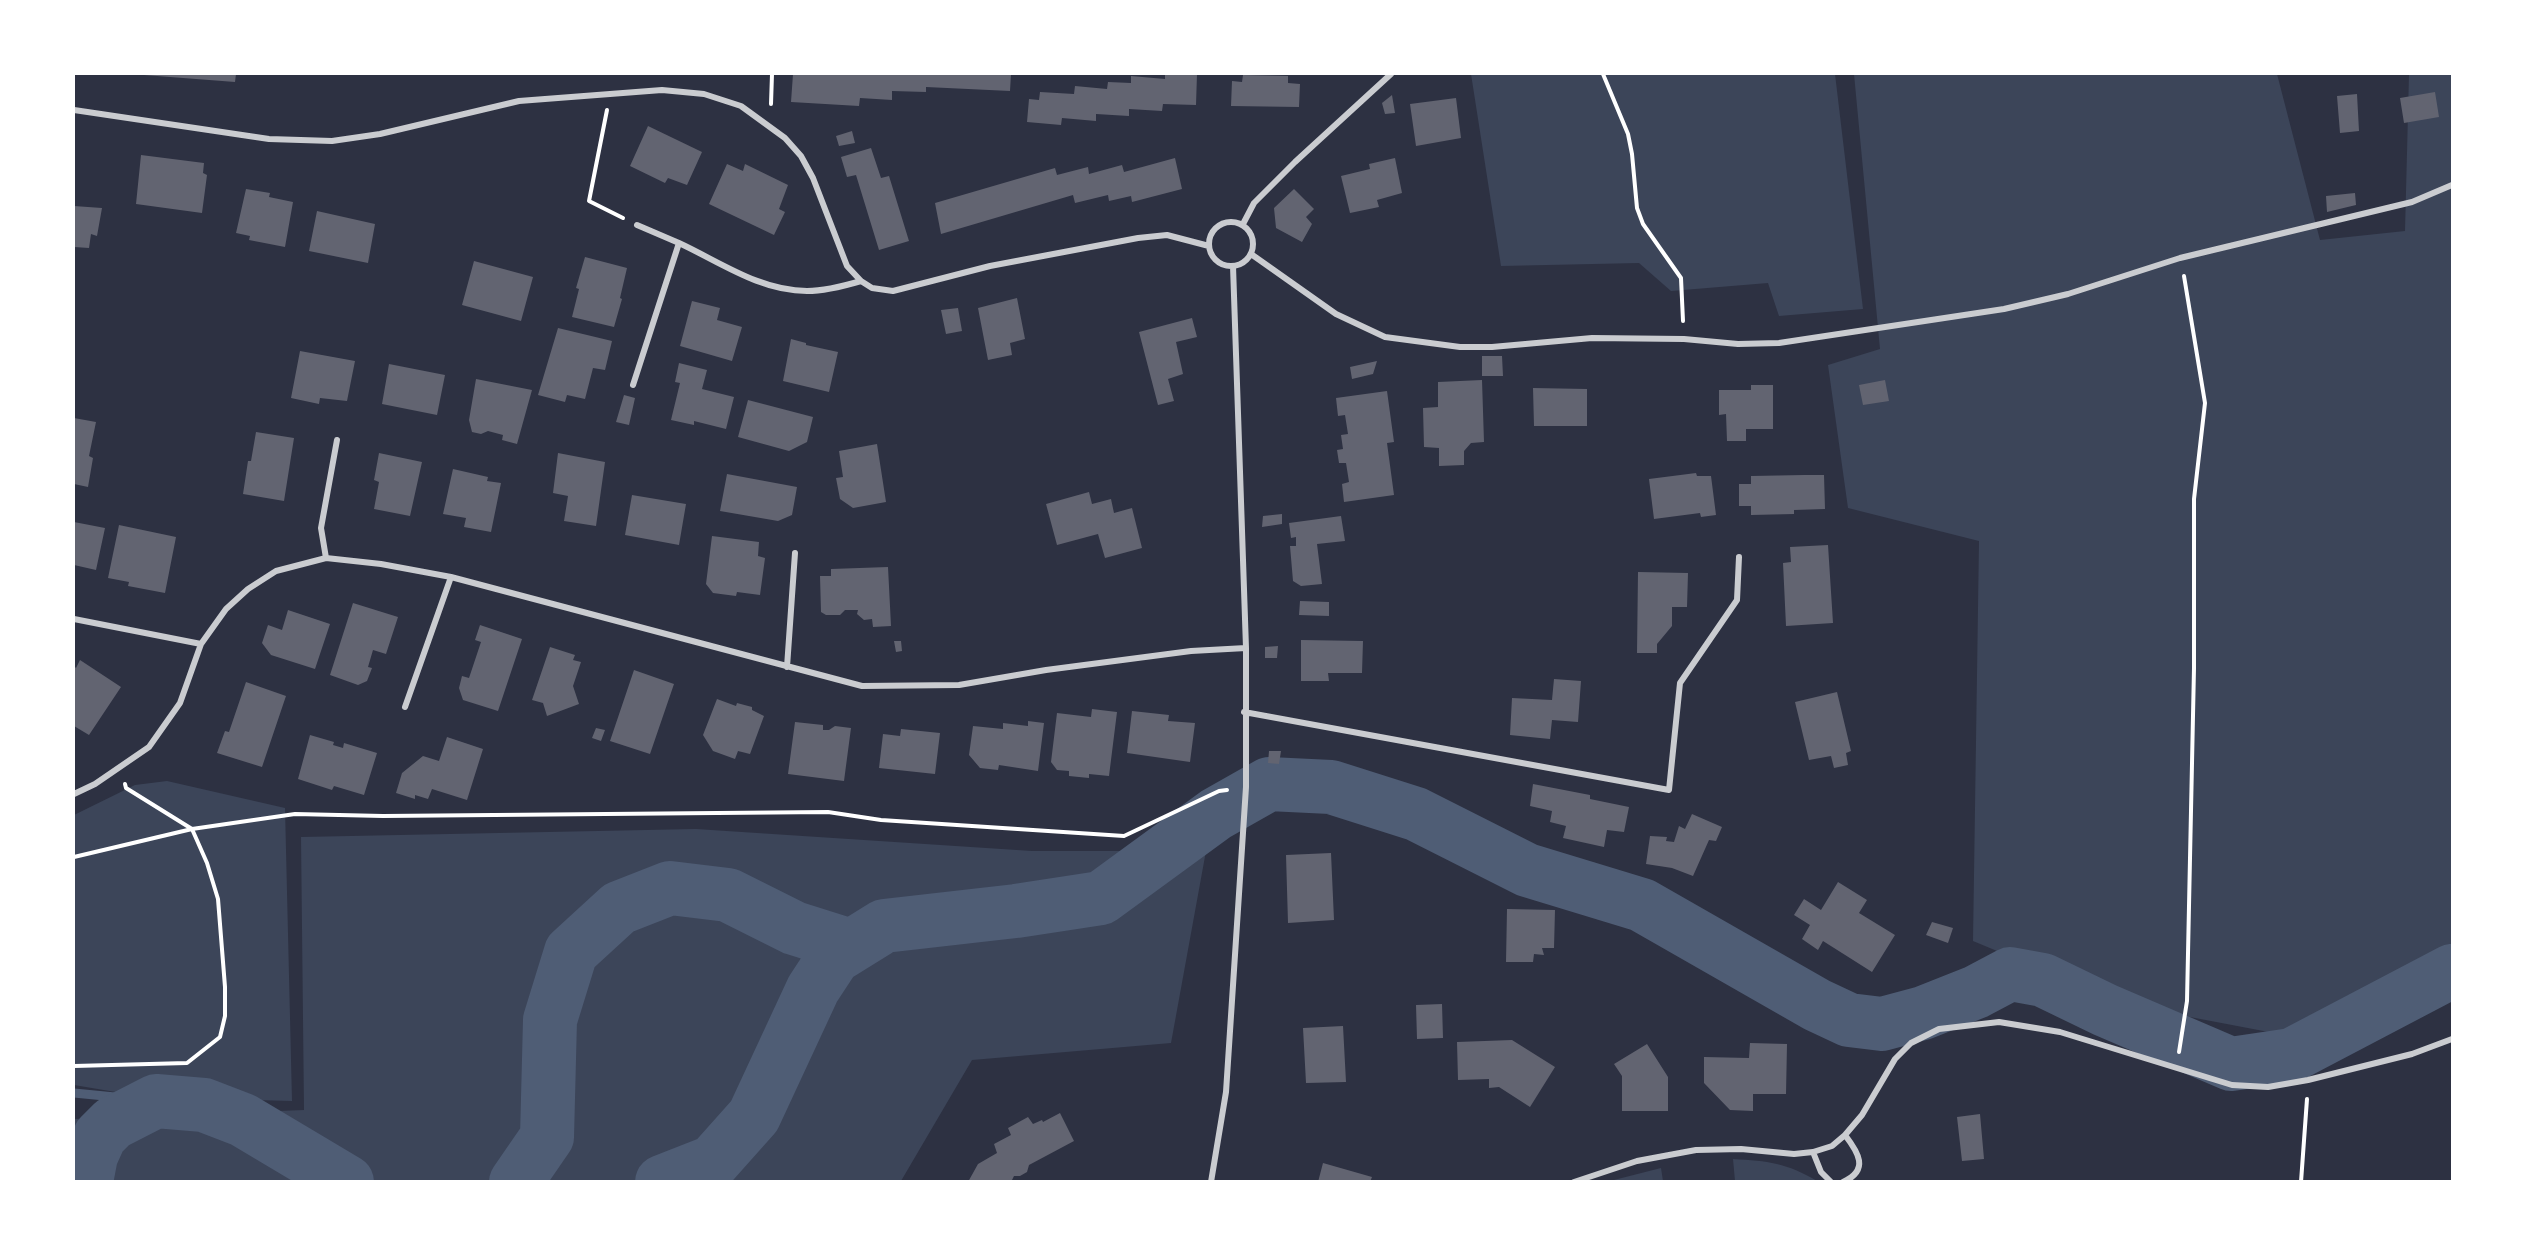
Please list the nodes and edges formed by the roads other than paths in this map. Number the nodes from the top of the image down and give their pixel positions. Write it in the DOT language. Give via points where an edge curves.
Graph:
graph roads {
  1 [pos="1391,74"];
  2 [pos="74,110"];
  3 [pos="2452,185"];
  4 [pos="1243,224"];
  5 [pos="637,225"];
  6 [pos="679,243"];
  7 [pos="1209,246"];
  8 [pos="1251,254"];
  9 [pos="1233,266"];
  10 [pos="861,281"];
  11 [pos="633,385"];
  12 [pos="337,440"];
  13 [pos="795,553"];
  14 [pos="1738,557"];
  15 [pos="326,558"];
  16 [pos="451,577"];
  17 [pos="74,619"];
  18 [pos="201,644"];
  19 [pos="1245,648"];
  20 [pos="787,667"];
  21 [pos="405,707"];
  22 [pos="1244,712"];
  23 [pos="74,794"];
  24 [pos="2452,1039"];
  25 [pos="1845,1135"];
  26 [pos="1813,1152"];
  27 [pos="1211,1182"];
  28 [pos="1574,1182"];
  29 [pos="1831,1182"];
  30 [pos="1843,1182"];
  1 -- 4 [label="street" via="1263,195"];
  2 -- 10 [label="street" via="269,139 332,141 380,134 519,101 662,90 704,94 741,106 785,138 801,156 847,266"];
  3 -- 8 [label="street" via="2412,201 2180,258 2068,294 2004,309 1779,343 1592,338 1460,348 1385,337 1336,314"];
  4 -- 7 [label="street" via="1222,223 1212,232"];
  4 -- 8 [label="street" via="1252,235"];
  5 -- 6 [label="street"];
  6 -- 10 [label="street" via="743,276 776,288 808,291"];
  6 -- 11 [label="street"];
  7 -- 9 [label="street" via="1219,263"];
  7 -- 10 [label="street" via="1167,235 990,266 893,291 872,288"];
  8 -- 9 [label="street" via="1244,263"];
  9 -- 19 [label="street"];
  12 -- 15 [label="street" via="321,528"];
  13 -- 20 [label="street"];
  14 -- 22 [label="street" via="1737,600 1680,683 1669,790"];
  15 -- 16 [label="street"];
  15 -- 18 [label="street" via="276,571 248,589 226,609"];
  16 -- 20 [label="street"];
  16 -- 21 [label="street"];
  17 -- 18 [label="street"];
  18 -- 23 [label="street" via="180,703 149,747 96,784"];
  19 -- 20 [label="street" via="1191,651 926,687 862,686"];
  19 -- 22 [label="street"];
  22 -- 27 [label="street" via="1246,788 1226,1092"];
  24 -- 25 [label="street" via="2412,1054 2268,1087 2232,1085 2060,1032 2000,1022 1940,1029 1911,1043 1894,1059 1863,1115"];
  25 -- 26 [label="street" via="1832,1146"];
  25 -- 30 [label="street" via="1860,1159 1853,1178"];
  26 -- 28 [label="street" via="1696,1150 1637,1161"];
  26 -- 29 [label="street" via="1821,1172"];
}
